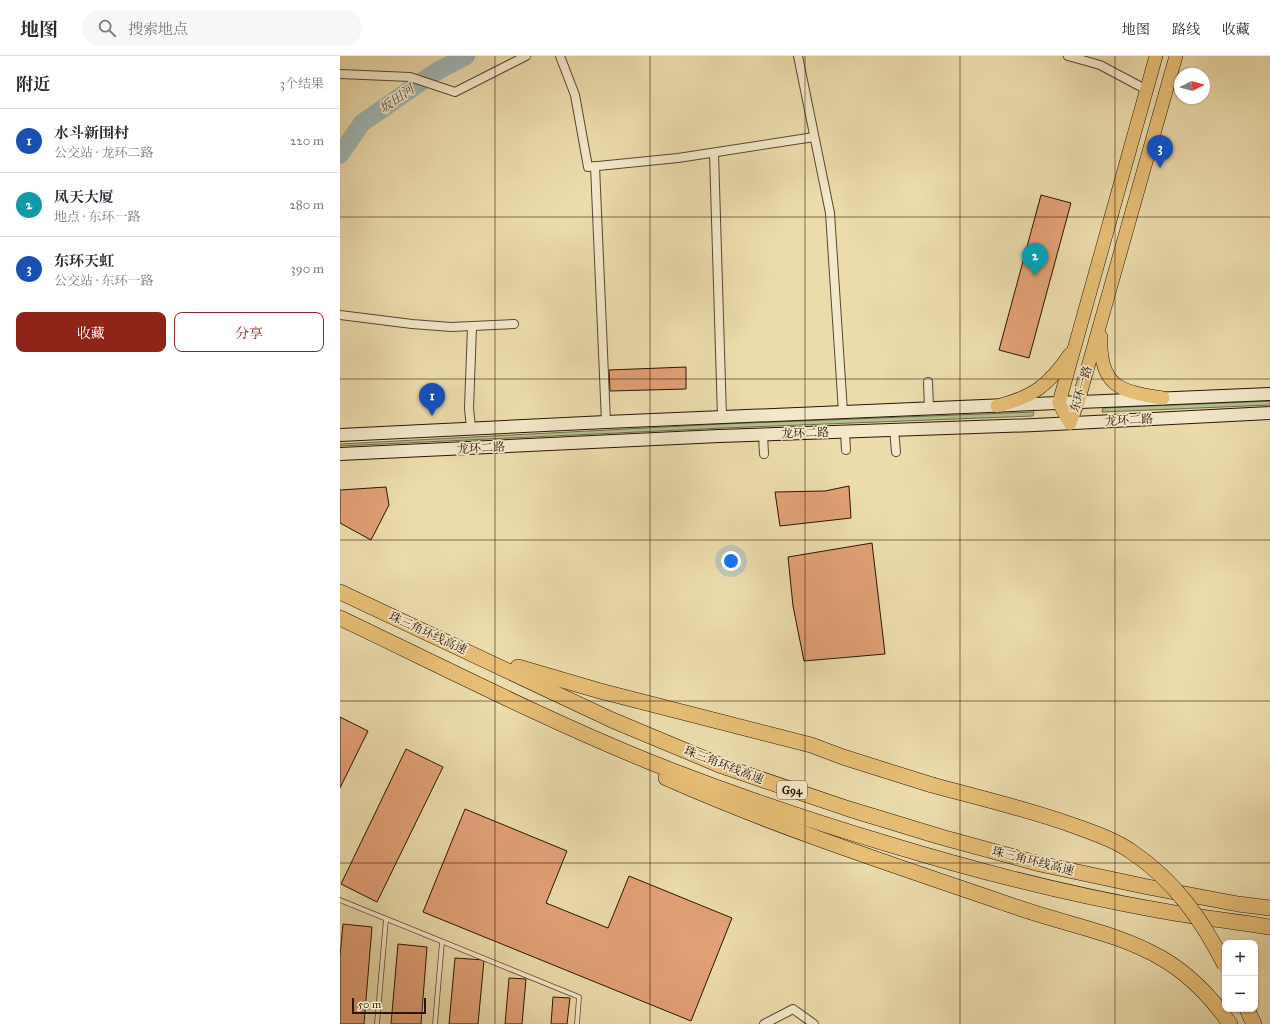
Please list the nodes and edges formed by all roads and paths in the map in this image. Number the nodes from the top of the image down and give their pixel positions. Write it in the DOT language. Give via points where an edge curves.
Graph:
graph roads {
  1 [pos="526,56"];
  2 [pos="560,56"];
  3 [pos="798,56"];
  4 [pos="1068,56"];
  5 [pos="1156,56"];
  6 [pos="1176,56"];
  7 [pos="340,74"];
  8 [pos="1146,90"];
  9 [pos="814,137"];
  10 [pos="714,153"];
  11 [pos="595,166"];
  12 [pos="340,315"];
  13 [pos="1102,319"];
  14 [pos="514,324"];
  15 [pos="472,327"];
  16 [pos="1076,342"];
  17 [pos="928,382"];
  18 [pos="1270,394"];
  19 [pos="1163,398"];
  20 [pos="1078,402"];
  21 [pos="1059,403"];
  22 [pos="997,406"];
  23 [pos="929,408"];
  24 [pos="842,412"];
  25 [pos="1270,413"];
  26 [pos="722,417"];
  27 [pos="606,422"];
  28 [pos="1070,423"];
  29 [pos="471,428"];
  30 [pos="894,429"];
  31 [pos="845,432"];
  32 [pos="340,435"];
  33 [pos="763,435"];
  34 [pos="846,450"];
  35 [pos="896,452"];
  36 [pos="340,454"];
  37 [pos="764,454"];
  38 [pos="340,592"];
  39 [pos="340,618"];
  40 [pos="467,652"];
  41 [pos="551,719"];
  42 [pos="340,900"];
  43 [pos="1270,908"];
  44 [pos="386,919"];
  45 [pos="1270,927"];
  46 [pos="442,942"];
  47 [pos="1222,960"];
  48 [pos="1248,1012"];
  49 [pos="377,1024"];
  50 [pos="435,1024"];
  51 [pos="577,1024"];
  52 [pos="764,1024"];
  53 [pos="814,1024"];
  54 [pos="1230,1024"];
  55 [pos="1254,1024"];
  1 -- 7 [label="street" via="456,92 410,77"];
  2 -- 11 [label="street" via="575,95 588,166"];
  3 -- 9 [label="street"];
  4 -- 8 [label="street" via="1100,65"];
  5 -- 8 [label="main road, 东环一路"];
  6 -- 13 [label="main road, 东环一路"];
  8 -- 16 [label="main road, 东环一路"];
  9 -- 10 [label="street"];
  9 -- 24 [label="street" via="830,213"];
  10 -- 11 [label="street"];
  10 -- 26 [label="street"];
  11 -- 27 [label="street"];
  12 -- 15 [label="street" via="434,326"];
  13 -- 19 [label="main road" via="1102,362 1108,378 1129,392"];
  13 -- 20 [label="main road, 东环一路"];
  14 -- 15 [label="street"];
  15 -- 29 [label="street" via="469,408"];
  16 -- 21 [label="main road, 东环一路"];
  16 -- 22 [label="main road" via="1062,366 1045,384 1030,394"];
  17 -- 23 [label="street"];
  18 -- 19 [label="main road, 龙环二路"];
  19 -- 20 [label="main road, 龙环二路"];
  20 -- 21 [label="main road, 龙环二路"];
  20 -- 28 [label="main road, 东环一路"];
  21 -- 22 [label="main road, 龙环二路"];
  21 -- 28 [label="main road, 东环一路"];
  22 -- 23 [label="main road, 龙环二路"];
  23 -- 24 [label="main road, 龙环二路"];
  24 -- 26 [label="main road, 龙环二路"];
  25 -- 28 [label="main road, 龙环二路"];
  26 -- 27 [label="main road, 龙环二路"];
  27 -- 29 [label="main road, 龙环二路"];
  28 -- 30 [label="main road, 龙环二路"];
  29 -- 32 [label="main road, 龙环二路"];
  30 -- 31 [label="main road, 龙环二路"];
  30 -- 35 [label="street"];
  31 -- 33 [label="main road, 龙环二路"];
  31 -- 34 [label="street"];
  33 -- 36 [label="main road, 龙环二路"];
  33 -- 37 [label="street"];
  38 -- 40 [label="highway, 珠三角环线高速 / G94"];
  39 -- 41 [label="highway, 珠三角环线高速 / G94"];
  40 -- 43 [label="highway, 珠三角环线高速 / G94" via="612,720 722,766 849,809 1040,864 1208,899"];
  40 -- 47 [label="highway, bridge" via="600,691 811,745 932,785 1052,818 1102,836 1131,851 1158,871 1184,898"];
  41 -- 45 [label="highway, 珠三角环线高速 / G94" via="744,798 934,858 1086,896 1157,910"];
  41 -- 54 [label="highway" via="646,770 746,812 1015,907 1135,944 1191,978"];
  42 -- 44 [label="lane"];
  44 -- 46 [label="lane"];
  44 -- 49 [label="lane"];
  46 -- 50 [label="lane"];
  46 -- 51 [label="lane" via="579,998"];
  48 -- 55 [label="highway"];
  52 -- 53 [label="street" via="793,1009"];
}
